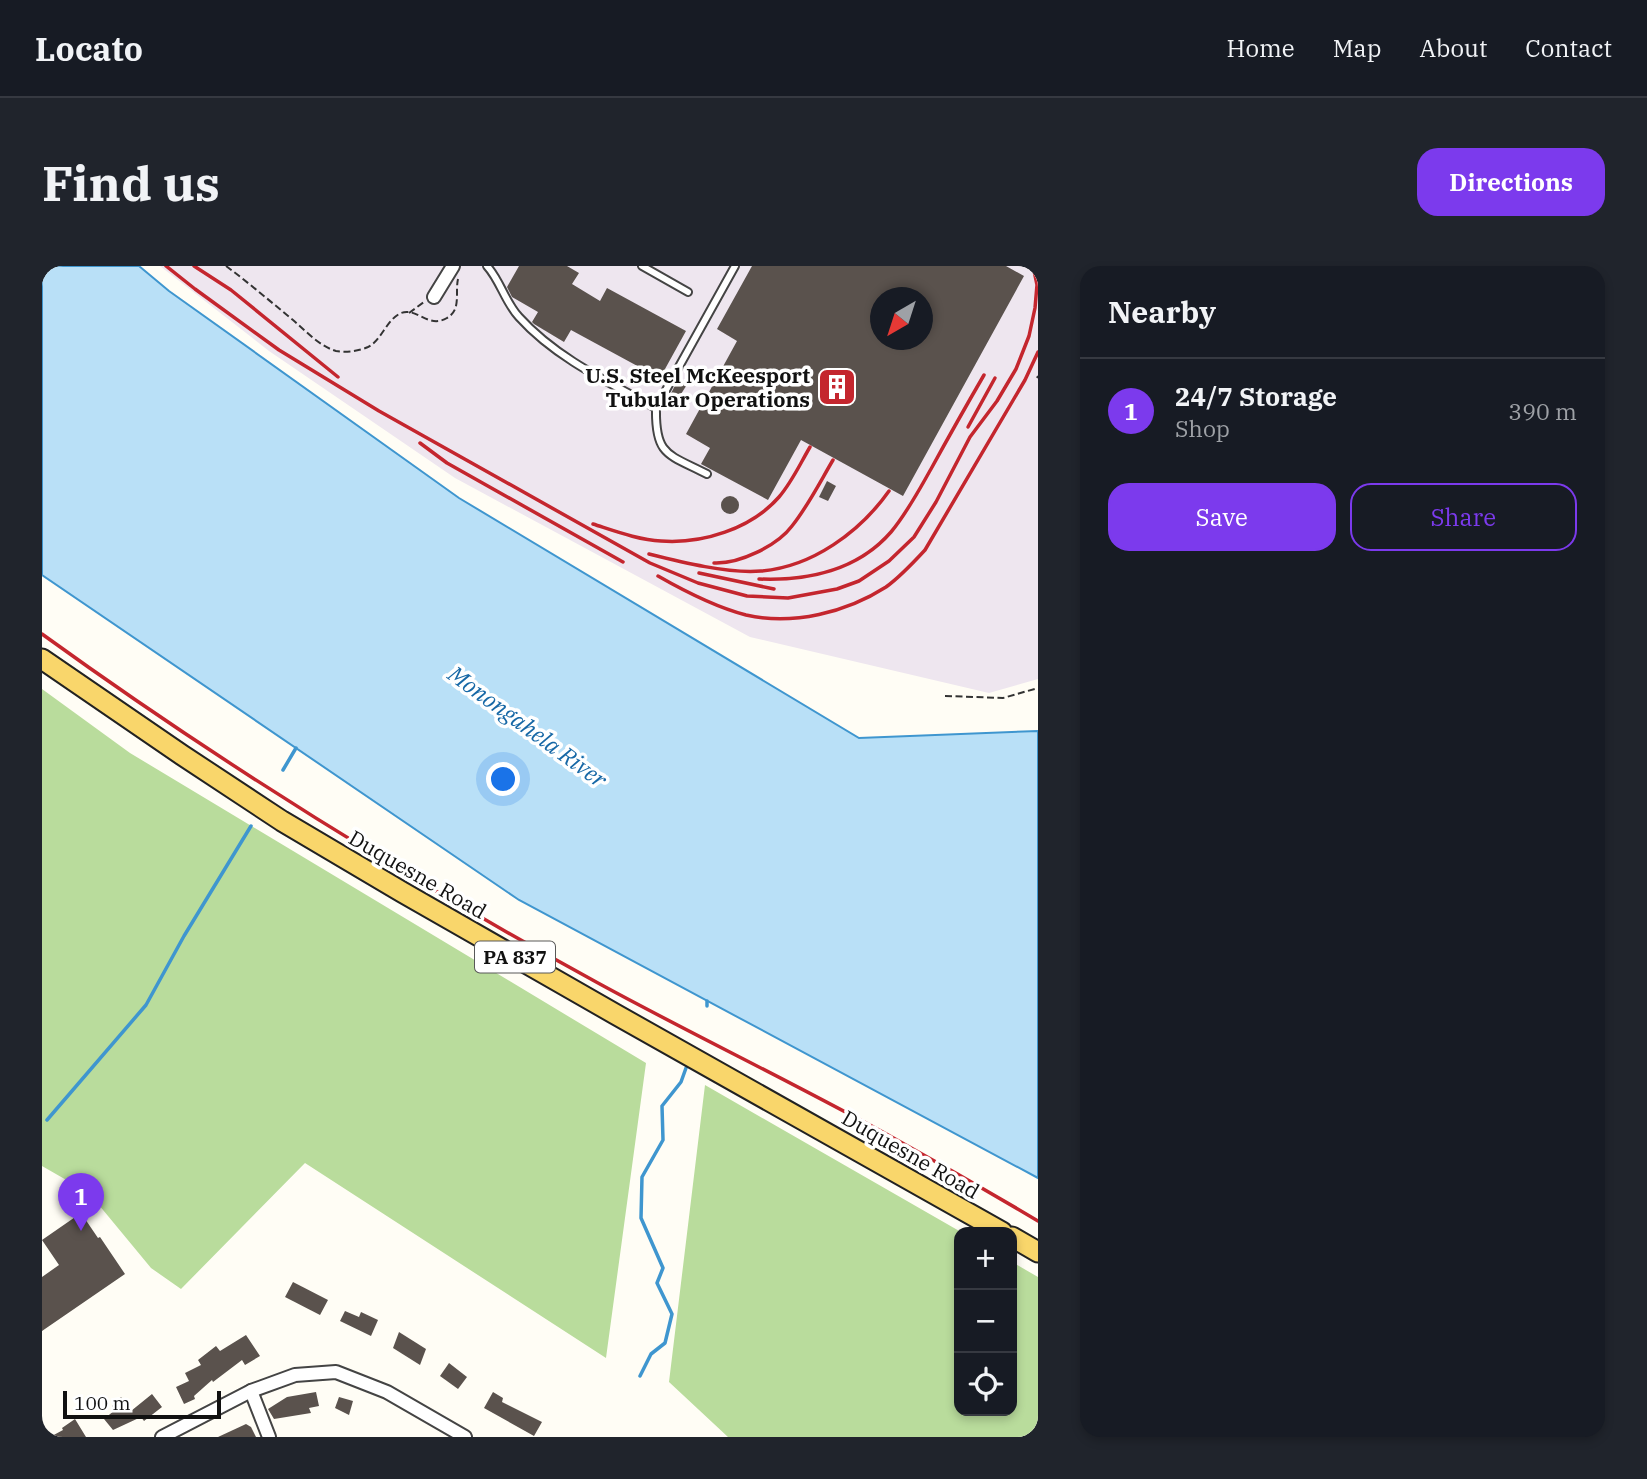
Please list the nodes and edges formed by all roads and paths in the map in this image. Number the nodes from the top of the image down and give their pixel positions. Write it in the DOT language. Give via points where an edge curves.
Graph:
graph roads {
  1 [pos="226,266"];
  2 [pos="487,266"];
  3 [pos="642,266"];
  4 [pos="735,266"];
  5 [pos="456,271"];
  6 [pos="688,292"];
  7 [pos="434,298"];
  8 [pos="409,313"];
  9 [pos="656,408"];
  10 [pos="707,474"];
  11 [pos="42,659"];
  12 [pos="1038,688"];
  13 [pos="945,696"];
  14 [pos="993,1227"];
  15 [pos="1017,1240"];
  16 [pos="1038,1252"];
  17 [pos="251,1391"];
  18 [pos="162,1437"];
  19 [pos="269,1437"];
  20 [pos="465,1437"];
  1 -- 8 [label="path" via="321,344 337,351 369,347 393,320"];
  2 -- 9 [label="lane" via="515,313 531,329 576,365"];
  3 -- 6 [label="lane"];
  4 -- 9 [label="lane"];
  5 -- 7 [label="street"];
  5 -- 8 [label="path" via="453,314 438,322"];
  7 -- 8 [label="path"];
  9 -- 10 [label="lane" via="660,446"];
  11 -- 14 [label="main road, Duquesne Road / PA 837" via="294,828"];
  12 -- 13 [label="path" via="1003,698"];
  15 -- 16 [label="main road"];
  17 -- 18 [label="street"];
  17 -- 19 [label="street"];
  17 -- 20 [label="street" via="295,1375 336,1371 387,1392"];
}
